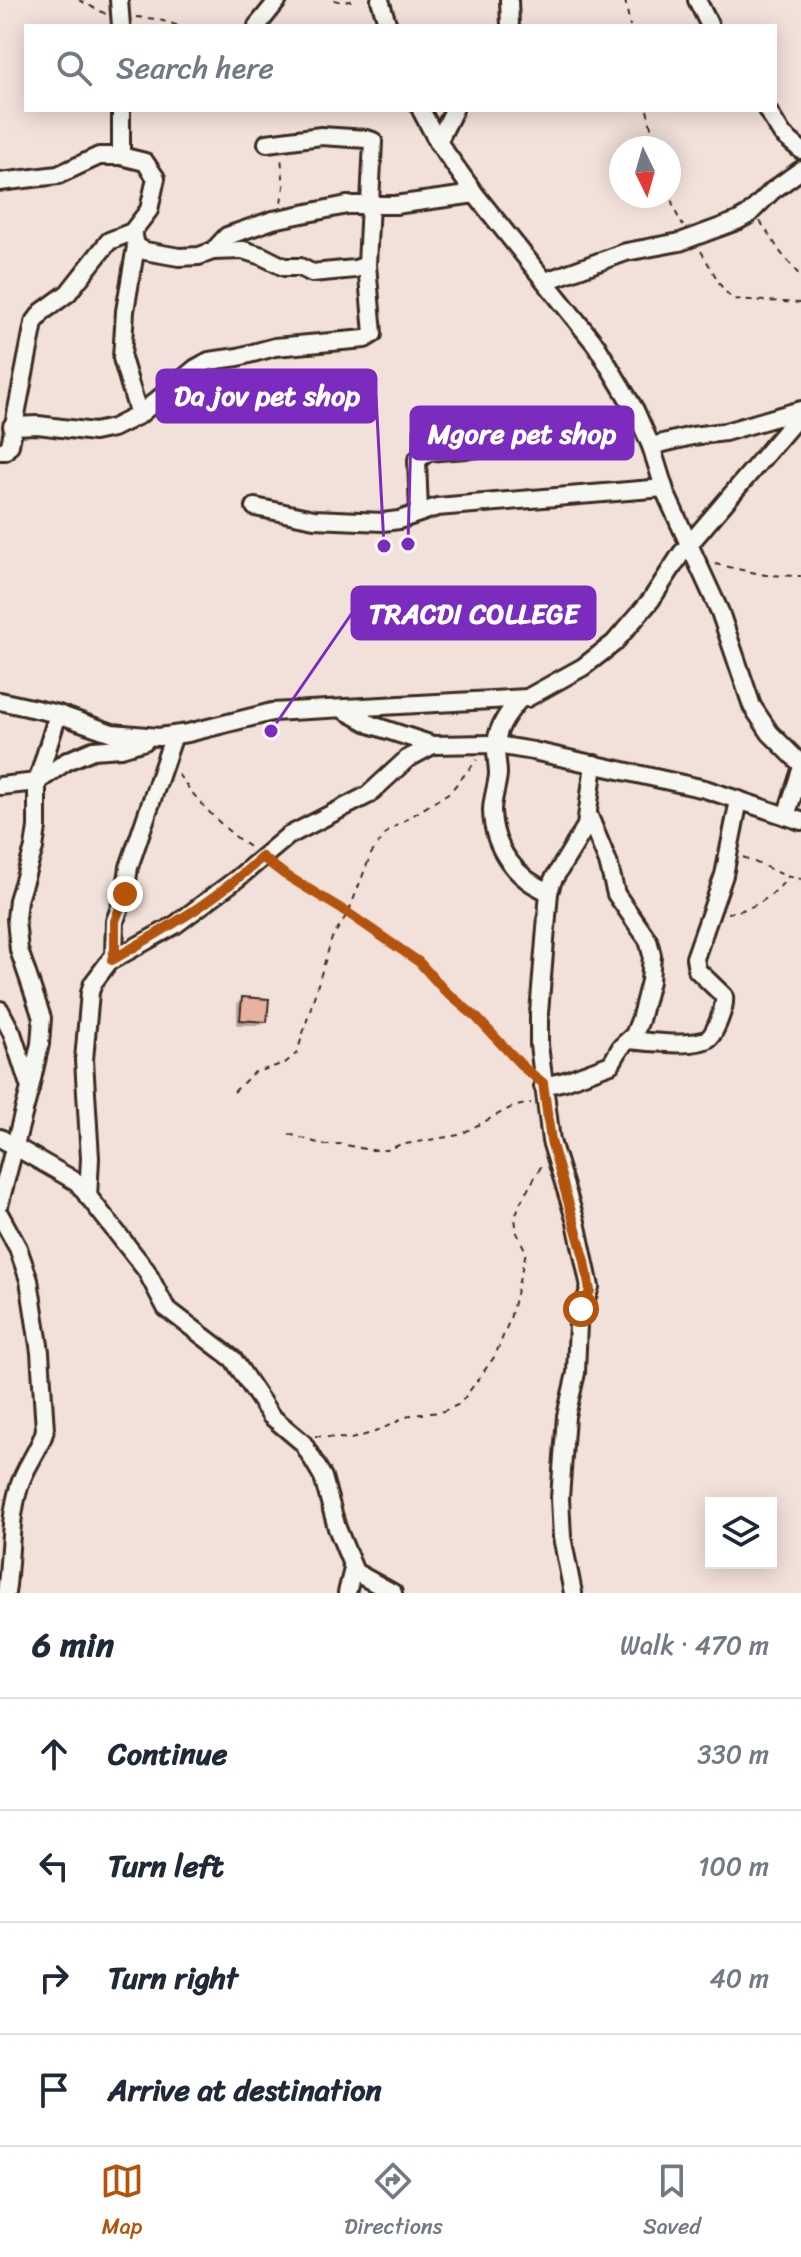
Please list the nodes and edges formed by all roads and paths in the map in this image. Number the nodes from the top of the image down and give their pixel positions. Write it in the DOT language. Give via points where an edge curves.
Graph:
graph roads {
  1 [pos="119,0"];
  2 [pos="278,0"];
  3 [pos="334,0"];
  4 [pos="357,0"];
  5 [pos="380,0"];
  6 [pos="509,0"];
  7 [pos="625,0"];
  8 [pos="697,0"];
  9 [pos="121,24"];
  10 [pos="259,24"];
  11 [pos="387,24"];
  12 [pos="510,24"];
  13 [pos="630,24"];
  14 [pos="709,24"];
  15 [pos="121,112"];
  16 [pos="422,112"];
  17 [pos="453,112"];
  18 [pos="647,112"];
  19 [pos="768,112"];
  20 [pos="653,136"];
  21 [pos="274,142"];
  22 [pos="438,142"];
  23 [pos="801,150"];
  24 [pos="121,156"];
  25 [pos="801,170"];
  26 [pos="0,182"];
  27 [pos="475,194"];
  28 [pos="372,205"];
  29 [pos="675,208"];
  30 [pos="754,209"];
  31 [pos="273,220"];
  32 [pos="692,237"];
  33 [pos="134,239"];
  34 [pos="213,251"];
  35 [pos="367,265"];
  36 [pos="801,277"];
  37 [pos="546,281"];
  38 [pos="801,303"];
  39 [pos="801,412"];
  40 [pos="139,415"];
  41 [pos="12,426"];
  42 [pos="558,442"];
  43 [pos="651,446"];
  44 [pos="0,451"];
  45 [pos="664,488"];
  46 [pos="255,507"];
  47 [pos="419,512"];
  48 [pos="692,552"];
  49 [pos="801,576"];
  50 [pos="519,700"];
  51 [pos="0,701"];
  52 [pos="342,708"];
  53 [pos="58,714"];
  54 [pos="166,736"];
  55 [pos="493,744"];
  56 [pos="433,745"];
  57 [pos="166,757"];
  58 [pos="594,764"];
  59 [pos="801,767"];
  60 [pos="37,782"];
  61 [pos="0,786"];
  62 [pos="739,800"];
  63 [pos="589,816"];
  64 [pos="794,819"];
  65 [pos="728,851"];
  66 [pos="262,857"];
  67 [pos="788,877"];
  68 [pos="801,879"];
  69 [pos="549,892"];
  70 [pos="348,913"];
  71 [pos="709,923"];
  72 [pos="112,960"];
  73 [pos="0,1010"];
  74 [pos="630,1040"];
  75 [pos="543,1087"];
  76 [pos="30,1088"];
  77 [pos="234,1092"];
  78 [pos="289,1134"];
  79 [pos="7,1142"];
  80 [pos="543,1163"];
  81 [pos="88,1197"];
  82 [pos="0,1202"];
  83 [pos="0,1215"];
  84 [pos="299,1438"];
  85 [pos="353,1569"];
  86 [pos="6,1593"];
  87 [pos="347,1593"];
  88 [pos="393,1593"];
  89 [pos="573,1593"];
  1 -- 9 [label="street"];
  2 -- 10 [label="street"];
  3 -- 4 [label="path"];
  5 -- 11 [label="street"];
  6 -- 12 [label="street"];
  7 -- 13 [label="path"];
  8 -- 14 [label="street"];
  15 -- 24 [label="street"];
  16 -- 22 [label="street"];
  17 -- 22 [label="street"];
  18 -- 20 [label="path"];
  19 -- 23 [label="street"];
  21 -- 28 [label="street" via="321,136 373,141"];
  21 -- 31 [label="path" via="284,187"];
  22 -- 27 [label="street"];
  24 -- 26 [label="street" via="99,156 58,175"];
  24 -- 33 [label="street" via="145,162 156,178 149,210"];
  25 -- 30 [label="street"];
  27 -- 28 [label="street"];
  27 -- 37 [label="street"];
  28 -- 31 [label="street"];
  28 -- 35 [label="street"];
  29 -- 32 [label="path"];
  30 -- 32 [label="street"];
  30 -- 36 [label="path"];
  31 -- 34 [label="street" via="227,236"];
  32 -- 37 [label="street" via="626,252"];
  32 -- 38 [label="path" via="732,299"];
  33 -- 34 [label="street" via="145,251 179,257"];
  33 -- 40 [label="street" via="122,358"];
  33 -- 41 [label="street" via="109,241 68,293 37,317"];
  34 -- 35 [label="street" via="253,252 284,267 314,273"];
  35 -- 40 [label="street" via="373,334 209,361"];
  37 -- 43 [label="street" via="596,345"];
  39 -- 43 [label="street"];
  39 -- 48 [label="street"];
  40 -- 41 [label="street" via="94,432"];
  41 -- 44 [label="street" via="10,445"];
  42 -- 47 [label="street" via="421,455"];
  43 -- 45 [label="street"];
  45 -- 47 [label="street"];
  45 -- 48 [label="street"];
  46 -- 47 [label="street" via="314,519 383,522"];
  48 -- 49 [label="path" via="744,572"];
  48 -- 50 [label="street" via="609,649"];
  48 -- 59 [label="street" via="720,612 755,713"];
  50 -- 52 [label="street"];
  50 -- 55 [label="street"];
  51 -- 53 [label="street"];
  52 -- 54 [label="street" via="272,712"];
  52 -- 56 [label="street" via="372,725"];
  53 -- 54 [label="street" via="112,733"];
  53 -- 60 [label="street"];
  54 -- 57 [label="street"];
  54 -- 60 [label="street" via="93,750"];
  55 -- 56 [label="street"];
  55 -- 58 [label="street"];
  55 -- 69 [label="street" via="498,771 492,815 497,833 512,869"];
  55 -- 70 [label="path" via="450,792 388,831 371,854"];
  56 -- 66 [label="street" via="413,755 368,795 288,836"];
  57 -- 66 [label="path" via="205,809"];
  57 -- 72 [label="street" via="129,867 115,921"];
  58 -- 62 [label="street"];
  58 -- 63 [label="street"];
  59 -- 64 [label="street"];
  60 -- 61 [label="street"];
  60 -- 76 [label="street" via="34,848 16,919 19,950 42,1018"];
  62 -- 64 [label="street"];
  62 -- 65 [label="street"];
  63 -- 69 [label="street"];
  63 -- 74 [label="street" via="616,894 651,949 650,981"];
  65 -- 67 [label="path"];
  65 -- 71 [label="street"];
  66 -- 70 [label="path"];
  66 -- 72 [label="street" via="175,925"];
  67 -- 68 [label="path"];
  67 -- 71 [label="path" via="756,905"];
  69 -- 75 [label="street" via="539,1013"];
  70 -- 75 [label="path" via="419,962"];
  70 -- 77 [label="path" via="332,938 297,1053 285,1063 253,1073"];
  71 -- 74 [label="street" via="695,965 725,999 711,1036 660,1043"];
  72 -- 81 [label="street" via="93,983 88,1005"];
  73 -- 76 [label="street"];
  74 -- 75 [label="street" via="607,1067"];
  75 -- 78 [label="path" via="529,1104 512,1107 459,1135 387,1150 324,1145"];
  75 -- 89 [label="street" via="551,1141 590,1287 576,1331 576,1373 566,1416 560,1498"];
  76 -- 79 [label="street"];
  79 -- 81 [label="street" via="64,1173"];
  79 -- 82 [label="street"];
  80 -- 84 [label="path" via="515,1218 526,1252 510,1319 495,1356 460,1404 411,1415 351,1439"];
  81 -- 84 [label="street" via="146,1270 166,1308 233,1359 271,1416"];
  83 -- 86 [label="street" via="29,1280 45,1430 20,1482"];
  84 -- 85 [label="street" via="323,1477"];
  85 -- 87 [label="street"];
  85 -- 88 [label="street"];
}
